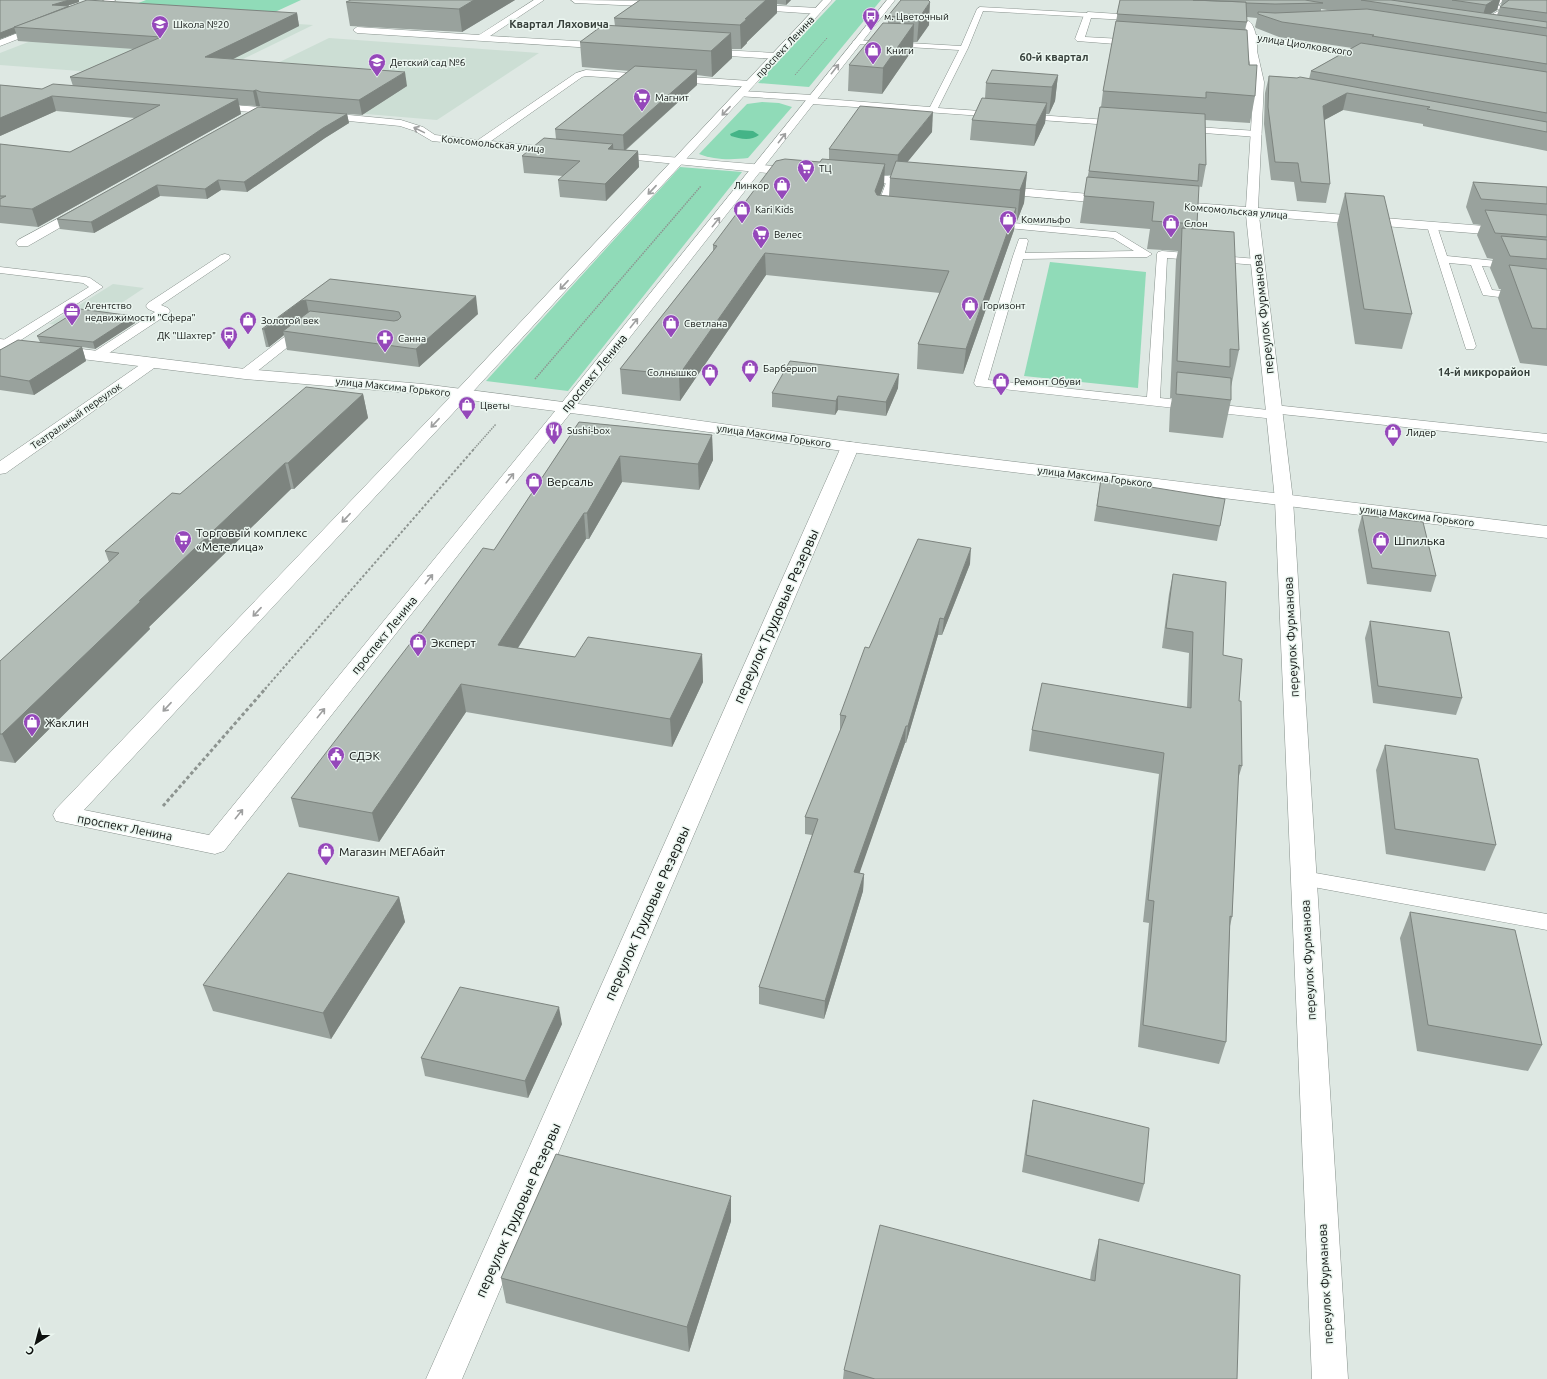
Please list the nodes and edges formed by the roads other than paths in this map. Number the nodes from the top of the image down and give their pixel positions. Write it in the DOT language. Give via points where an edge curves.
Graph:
graph roads {
  1 [pos="112,0"];
  2 [pos="540,0"];
  3 [pos="575,0"];
  4 [pos="828,0"];
  5 [pos="891,0"];
  6 [pos="1502,0"];
  7 [pos="675,3"];
  8 [pos="736,7"];
  9 [pos="818,11"];
  10 [pos="1088,15"];
  11 [pos="70,16"];
  12 [pos="1159,18"];
  13 [pos="56,21"];
  14 [pos="1259,23"];
  15 [pos="1483,24"];
  16 [pos="1497,26"];
  17 [pos="357,30"];
  18 [pos="1252,37"];
  19 [pos="480,38"];
  20 [pos="856,42"];
  21 [pos="0,43"];
  22 [pos="1150,44"];
  23 [pos="621,47"];
  24 [pos="964,48"];
  25 [pos="691,51"];
  26 [pos="776,56"];
  27 [pos="1384,58"];
  28 [pos="750,84"];
  29 [pos="741,94"];
  30 [pos="812,100"];
  31 [pos="202,106"];
  32 [pos="260,110"];
  33 [pos="933,110"];
  34 [pos="291,113"];
  35 [pos="307,114"];
  36 [pos="239,122"];
  37 [pos="1130,125"];
  38 [pos="1170,128"];
  39 [pos="1257,134"];
  40 [pos="480,144"];
  41 [pos="575,152"];
  42 [pos="599,154"];
  43 [pos="678,162"];
  44 [pos="758,168"];
  45 [pos="813,173"];
  46 [pos="845,176"];
  47 [pos="892,180"];
  48 [pos="931,184"];
  49 [pos="978,188"];
  50 [pos="1127,202"];
  51 [pos="93,204"];
  52 [pos="1158,204"];
  53 [pos="1252,213"];
  54 [pos="895,215"];
  55 [pos="982,223"];
  56 [pos="1432,226"];
  57 [pos="1547,235"];
  58 [pos="1023,241"];
  59 [pos="23,243"];
  60 [pos="1146,254"];
  61 [pos="1162,254"];
  62 [pos="1018,256"];
  63 [pos="225,257"];
  64 [pos="1442,259"];
  65 [pos="1257,262"];
  66 [pos="1475,262"];
  67 [pos="1547,269"];
  68 [pos="0,270"];
  69 [pos="1547,299"];
  70 [pos="318,324"];
  71 [pos="3,344"];
  72 [pos="1470,346"];
  73 [pos="96,356"];
  74 [pos="152,363"];
  75 [pos="245,374"];
  76 [pos="462,394"];
  77 [pos="1153,402"];
  78 [pos="566,408"];
  79 [pos="1274,412"];
  80 [pos="1547,438"];
  81 [pos="850,447"];
  82 [pos="0,468"];
  83 [pos="1284,500"];
  84 [pos="1547,532"];
  85 [pos="1304,880"];
  86 [pos="1547,922"];
  87 [pos="444,1379"];
  88 [pos="1330,1379"];
  1 -- 11 [label="street"];
  2 -- 19 [label="street"];
  3 -- 7 [label="street" via="657,5"];
  4 -- 9 [label="street, проспект Ленина"];
  5 -- 20 [label="street, проспект Ленина"];
  6 -- 15 [label="lane" via="1493,6 1506,10"];
  8 -- 9 [label="street"];
  9 -- 26 [label="street, проспект Ленина"];
  10 -- 12 [label="street"];
  10 -- 22 [label="street" via="1080,39"];
  10 -- 24 [label="lane" via="980,9"];
  13 -- 21 [label="street"];
  14 -- 18 [label="street, переулок Фурманова" via="1240,22 1249,26"];
  15 -- 16 [label="street"];
  17 -- 19 [label="street"];
  18 -- 27 [label="street, улица Циолковского"];
  18 -- 39 [label="street, переулок Фурманова" via="1248,51 1263,83"];
  19 -- 23 [label="street"];
  20 -- 24 [label="lane"];
  30 -- 20 [label="street, проспект Ленина, one-way"];
  24 -- 33 [label="lane"];
  25 -- 26 [label="street"];
  26 -- 28 [label="street, проспект Ленина"];
  28 -- 29 [label="street, проспект Ленина"];
  28 -- 40 [label="street" via="586,73 579,75"];
  29 -- 30 [label="street, проспект Ленина"];
  29 -- 43 [label="street, проспект Ленина, one-way"];
  30 -- 33 [label="lane"];
  44 -- 30 [label="street, проспект Ленина, one-way"];
  31 -- 32 [label="street"];
  32 -- 34 [label="street"];
  32 -- 36 [label="street"];
  33 -- 37 [label="lane"];
  40 -- 35 [label="street, Комсомольская улица, one-way" via="432,138 419,129 401,123"];
  38 -- 39 [label="lane"];
  39 -- 53 [label="street, переулок Фурманова"];
  40 -- 41 [label="street, Комсомольская улица"];
  42 -- 43 [label="street"];
  43 -- 44 [label="street"];
  43 -- 76 [label="street, проспект Ленина, one-way"];
  44 -- 45 [label="street"];
  78 -- 44 [label="street, проспект Ленина, one-way"];
  46 -- 47 [label="street"];
  47 -- 48 [label="street"];
  47 -- 54 [label="lane" via="880,213"];
  49 -- 50 [label="street"];
  51 -- 59 [label="street"];
  52 -- 53 [label="street, Комсомольская улица"];
  53 -- 56 [label="street, Комсомольская улица"];
  53 -- 65 [label="street, переулок Фурманова"];
  55 -- 60 [label="lane" via="1116,235"];
  56 -- 57 [label="street, Комсомольская улица"];
  56 -- 64 [label="lane"];
  58 -- 62 [label="lane"];
  60 -- 61 [label="lane"];
  60 -- 62 [label="lane"];
  61 -- 65 [label="lane"];
  61 -- 77 [label="lane"];
  62 -- 77 [label="lane" via="981,383"];
  63 -- 73 [label="lane" via="152,306 164,311"];
  64 -- 66 [label="lane"];
  64 -- 72 [label="lane"];
  65 -- 79 [label="street, переулок Фурманова"];
  66 -- 67 [label="lane"];
  66 -- 69 [label="lane" via="1487,293"];
  68 -- 71 [label="lane" via="86,280 97,287"];
  70 -- 75 [label="lane" via="310,323"];
  71 -- 73 [label="street, улица Максима Горького"];
  73 -- 74 [label="street, улица Максима Горького"];
  74 -- 75 [label="street, улица Максима Горького"];
  74 -- 82 [label="street, Театральный переулок"];
  75 -- 76 [label="street, улица Максима Горького"];
  76 -- 78 [label="street, улица Максима Горького"];
  76 -- 78 [label="street, проспект Ленина, one-way" via="65,815 215,844"];
  77 -- 79 [label="lane"];
  78 -- 81 [label="street, улица Максима Горького"];
  79 -- 80 [label="lane"];
  79 -- 83 [label="street, переулок Фурманова"];
  81 -- 83 [label="street, улица Максима Горького"];
  81 -- 87 [label="street, переулок Трудовые Резервы"];
  83 -- 84 [label="street, улица Максима Горького"];
  83 -- 85 [label="street, переулок Фурманова"];
  85 -- 86 [label="lane"];
  85 -- 88 [label="street, переулок Фурманова"];
}
